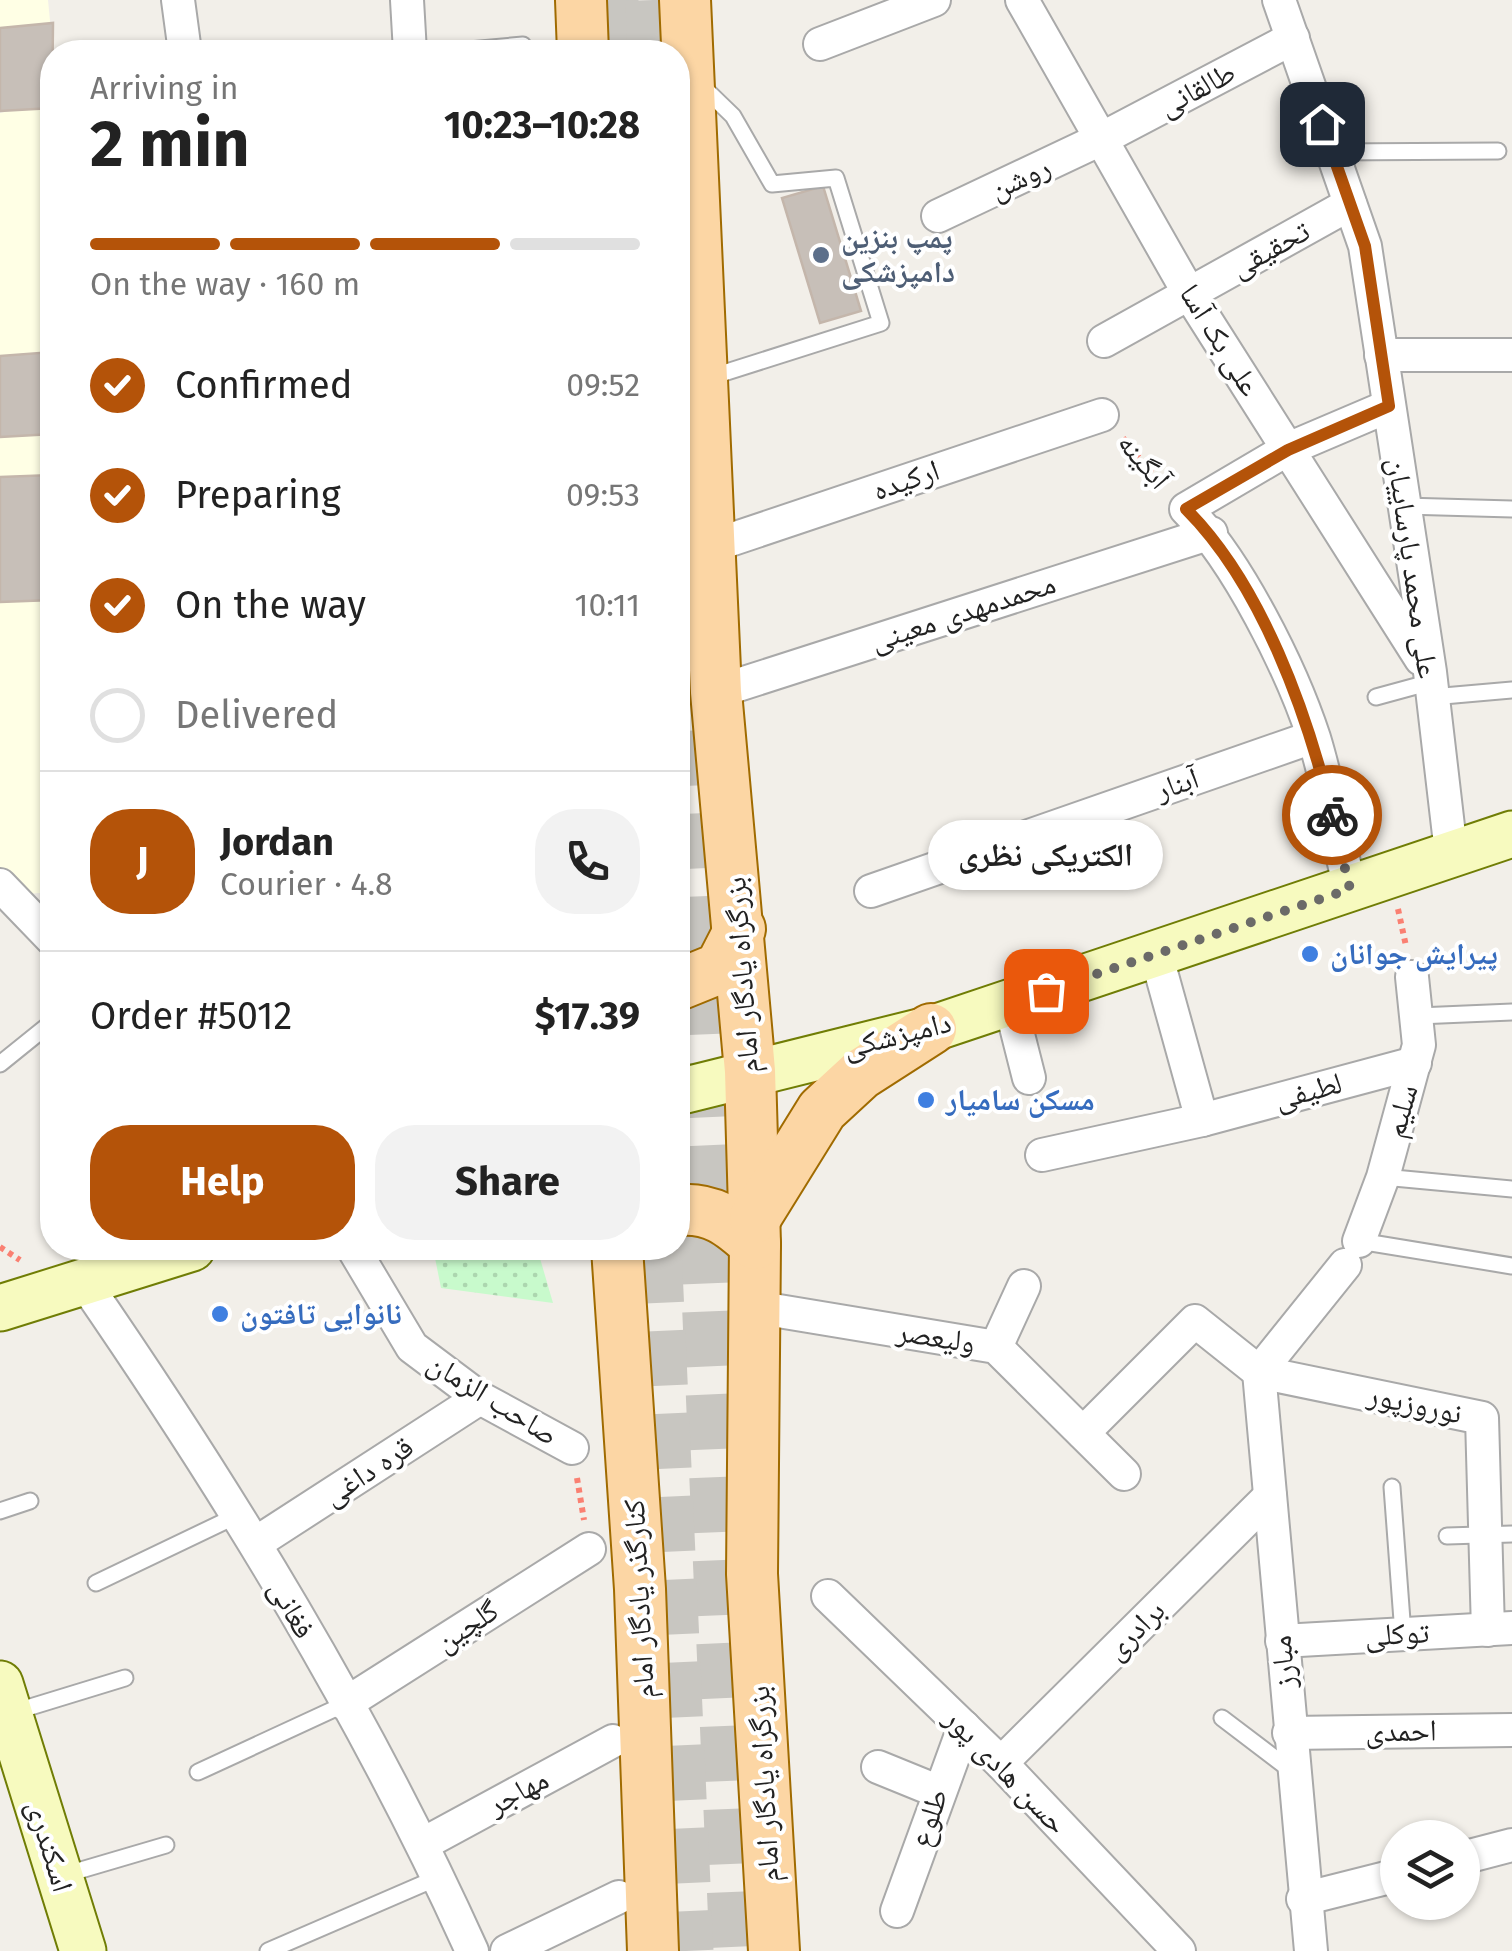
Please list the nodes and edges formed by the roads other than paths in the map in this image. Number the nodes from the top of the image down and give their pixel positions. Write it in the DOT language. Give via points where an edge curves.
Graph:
graph roads {
  1 [pos="178,0"];
  2 [pos="407,0"];
  3 [pos="581,0"];
  4 [pos="685,0"];
  5 [pos="934,0"];
  6 [pos="1022,0"];
  7 [pos="1279,0"];
  8 [pos="1293,38"];
  9 [pos="183,40"];
  10 [pos="409,40"];
  11 [pos="583,40"];
  12 [pos="687,40"];
  13 [pos="820,44"];
  14 [pos="690,75"];
  15 [pos="690,117"];
  16 [pos="1102,139"];
  17 [pos="1498,151"];
  18 [pos="1332,152"];
  19 [pos="1350,204"];
  20 [pos="938,216"];
  21 [pos="1190,294"];
  22 [pos="1104,341"];
  23 [pos="1382,355"];
  24 [pos="1512,355"];
  25 [pos="702,380"];
  26 [pos="1389,406"];
  27 [pos="1102,416"];
  28 [pos="1288,450"];
  29 [pos="1404,506"];
  30 [pos="1512,508"];
  31 [pos="1210,534"];
  32 [pos="710,547"];
  33 [pos="1431,684"];
  34 [pos="1512,690"];
  35 [pos="716,692"];
  36 [pos="1376,697"];
  37 [pos="1313,736"];
  38 [pos="1512,834"];
  39 [pos="1451,852"];
  40 [pos="1370,881"];
  41 [pos="0,885"];
  42 [pos="871,892"];
  43 [pos="40,927"];
  44 [pos="740,929"];
  45 [pos="1156,954"];
  46 [pos="1412,976"];
  47 [pos="690,981"];
  48 [pos="1010,1003"];
  49 [pos="1512,1012"];
  50 [pos="1418,1016"];
  51 [pos="932,1029"];
  52 [pos="40,1032"];
  53 [pos="1415,1063"];
  54 [pos="0,1064"];
  55 [pos="750,1071"];
  56 [pos="1029,1078"];
  57 [pos="690,1088"];
  58 [pos="1202,1120"];
  59 [pos="1042,1156"];
  60 [pos="1383,1176"];
  61 [pos="1512,1189"];
  62 [pos="690,1210"];
  63 [pos="755,1231"];
  64 [pos="1352,1253"];
  65 [pos="154,1260"];
  66 [pos="360,1260"];
  67 [pos="618,1260"];
  68 [pos="1512,1266"];
  69 [pos="84,1282"];
  70 [pos="1024,1286"];
  71 [pos="754,1307"];
  72 [pos="0,1308"];
  73 [pos="996,1347"];
  74 [pos="1259,1372"];
  75 [pos="480,1398"];
  76 [pos="1083,1433"];
  77 [pos="572,1448"];
  78 [pos="1124,1474"];
  79 [pos="1392,1486"];
  80 [pos="1270,1496"];
  81 [pos="30,1501"];
  82 [pos="0,1512"];
  83 [pos="247,1529"];
  84 [pos="1498,1535"];
  85 [pos="1446,1536"];
  86 [pos="588,1548"];
  87 [pos="96,1583"];
  88 [pos="828,1596"];
  89 [pos="1500,1629"];
  90 [pos="1403,1634"];
  91 [pos="1282,1641"];
  92 [pos="125,1678"];
  93 [pos="345,1704"];
  94 [pos="6,1717"];
  95 [pos="1222,1718"];
  96 [pos="964,1726"];
  97 [pos="1512,1730"];
  98 [pos="1290,1733"];
  99 [pos="613,1741"];
  100 [pos="1001,1763"];
  101 [pos="878,1767"];
  102 [pos="198,1772"];
  103 [pos="1293,1772"];
  104 [pos="937,1791"];
  105 [pos="166,1844"];
  106 [pos="423,1844"];
  107 [pos="1512,1845"];
  108 [pos="1480,1853"];
  109 [pos="60,1877"];
  110 [pos="439,1877"];
  111 [pos="1380,1880"];
  112 [pos="619,1897"];
  113 [pos="1304,1900"];
  114 [pos="897,1911"];
  115 [pos="73,1949"];
  116 [pos="268,1951"];
  117 [pos="472,1951"];
  118 [pos="507,1951"];
  119 [pos="653,1951"];
  120 [pos="774,1951"];
  121 [pos="1179,1951"];
  122 [pos="1310,1951"];
  1 -- 9 [label="street"];
  2 -- 10 [label="street"];
  3 -- 11 [label="main road"];
  4 -- 12 [label="main road, بزرگراه یادگار امام"];
  5 -- 13 [label="street"];
  6 -- 16 [label="street, علی بک آسا"];
  7 -- 8 [label="street, علی محمد پارساییان"];
  8 -- 16 [label="street, طالقانی"];
  8 -- 18 [label="street, علی محمد پارساییان"];
  14 -- 25 [label="lane" via="733,116 772,184 836,178 881,323"];
  15 -- 25 [label="main road, بزرگراه یادگار امام"];
  16 -- 20 [label="street, روشن"];
  16 -- 21 [label="street, علی بک آسا"];
  17 -- 18 [label="lane"];
  18 -- 19 [label="street, علی محمد پارساییان"];
  19 -- 21 [label="street, تحقیقی"];
  19 -- 23 [label="street, علی محمد پارساییان" via="1365,246"];
  21 -- 22 [label="street, تحقیقی"];
  21 -- 28 [label="street, علی بک آسا"];
  23 -- 24 [label="street"];
  23 -- 26 [label="street, علی محمد پارساییان"];
  25 -- 32 [label="main road, بزرگراه یادگار امام"];
  26 -- 28 [label="street"];
  26 -- 29 [label="street, علی محمد پارساییان"];
  27 -- 32 [label="street, ارکیده"];
  28 -- 31 [label="street, آبگینه" via="1186,509"];
  28 -- 33 [label="street, علی بک آسا"];
  29 -- 30 [label="lane"];
  29 -- 33 [label="street, علی محمد پارساییان"];
  31 -- 35 [label="street, محمدمهدی معینی"];
  31 -- 37 [label="street, آبگینه" via="1264,625"];
  32 -- 35 [label="main road, بزرگراه یادگار امام"];
  33 -- 34 [label="lane"];
  33 -- 36 [label="lane"];
  33 -- 39 [label="street, علی محمد پارساییان"];
  35 -- 44 [label="main road, بزرگراه یادگار امام"];
  37 -- 40 [label="street, آبگینه"];
  37 -- 42 [label="street, آبنار"];
  38 -- 39 [label="main road, دامپزشکی"];
  39 -- 40 [label="main road, دامپزشکی"];
  40 -- 45 [label="main road, دامپزشکی"];
  41 -- 43 [label="street"];
  44 -- 47 [label="main road" via="720,968"];
  44 -- 55 [label="main road, بزرگراه یادگار امام"];
  45 -- 48 [label="main road, دامپزشکی"];
  45 -- 58 [label="street"];
  46 -- 50 [label="street, سلیم"];
  48 -- 51 [label="main road, دامپزشکی"];
  48 -- 56 [label="street"];
  49 -- 50 [label="lane"];
  50 -- 53 [label="street, سلیم"];
  51 -- 55 [label="main road, دامپزشکی"];
  51 -- 63 [label="main road" via="861,1074 822,1110"];
  52 -- 54 [label="lane"];
  53 -- 58 [label="street, لطیفی"];
  53 -- 60 [label="street, سلیم"];
  55 -- 57 [label="main road, دامپزشکی"];
  55 -- 63 [label="main road, بزرگراه یادگار امام"];
  58 -- 59 [label="street, لطیفی"];
  60 -- 61 [label="lane"];
  60 -- 64 [label="street, سلیم"];
  62 -- 63 [label="main road"];
  63 -- 71 [label="main road, بزرگراه یادگار امام"];
  64 -- 68 [label="lane"];
  64 -- 74 [label="street, سلیم"];
  65 -- 69 [label="main road"];
  66 -- 75 [label="street, صاحب الزمان" via="412,1346"];
  67 -- 119 [label="main road, کنارگذر یادگار امام" via="640,1589"];
  69 -- 72 [label="main road"];
  69 -- 83 [label="street, فغانی"];
  70 -- 73 [label="street"];
  71 -- 73 [label="street, ولیعصر"];
  71 -- 120 [label="main road, بزرگراه یادگار امام" via="752,1574"];
  73 -- 76 [label="street, ولیعصر"];
  74 -- 76 [label="street" via="1195,1320"];
  74 -- 80 [label="street, مبارز"];
  74 -- 84 [label="street, نوروزپور" via="1482,1418"];
  75 -- 77 [label="street, صاحب الزمان"];
  75 -- 83 [label="street, قره داغی"];
  76 -- 78 [label="street, ولیعصر"];
  79 -- 90 [label="lane"];
  80 -- 91 [label="street, مبارز"];
  80 -- 100 [label="street, برادری"];
  81 -- 82 [label="lane"];
  83 -- 87 [label="lane"];
  83 -- 93 [label="street, فغانی"];
  84 -- 85 [label="lane"];
  84 -- 89 [label="street, نوروزپور"];
  86 -- 93 [label="street, گلچین"];
  88 -- 96 [label="street, حسن هادی پور"];
  89 -- 90 [label="street, توکلی"];
  90 -- 91 [label="street, توکلی"];
  91 -- 98 [label="street, مبارز"];
  92 -- 94 [label="lane"];
  93 -- 102 [label="lane"];
  93 -- 106 [label="street, فغانی"];
  94 -- 109 [label="main road, اسکندری"];
  95 -- 103 [label="lane"];
  96 -- 100 [label="street, حسن هادی پور"];
  96 -- 104 [label="street, طلوع"];
  97 -- 98 [label="street, احمدی"];
  98 -- 103 [label="street, مبارز"];
  99 -- 106 [label="street, مهاجر"];
  100 -- 121 [label="street, حسن هادی پور"];
  101 -- 104 [label="street"];
  103 -- 113 [label="street, مبارز"];
  104 -- 114 [label="street, طلوع"];
  105 -- 109 [label="lane"];
  106 -- 110 [label="street, فغانی"];
  107 -- 108 [label="street"];
  109 -- 115 [label="main road, اسکندری"];
  110 -- 116 [label="lane"];
  110 -- 117 [label="street, فغانی"];
  111 -- 113 [label="street"];
  112 -- 118 [label="street"];
  113 -- 122 [label="street, مبارز"];
}
